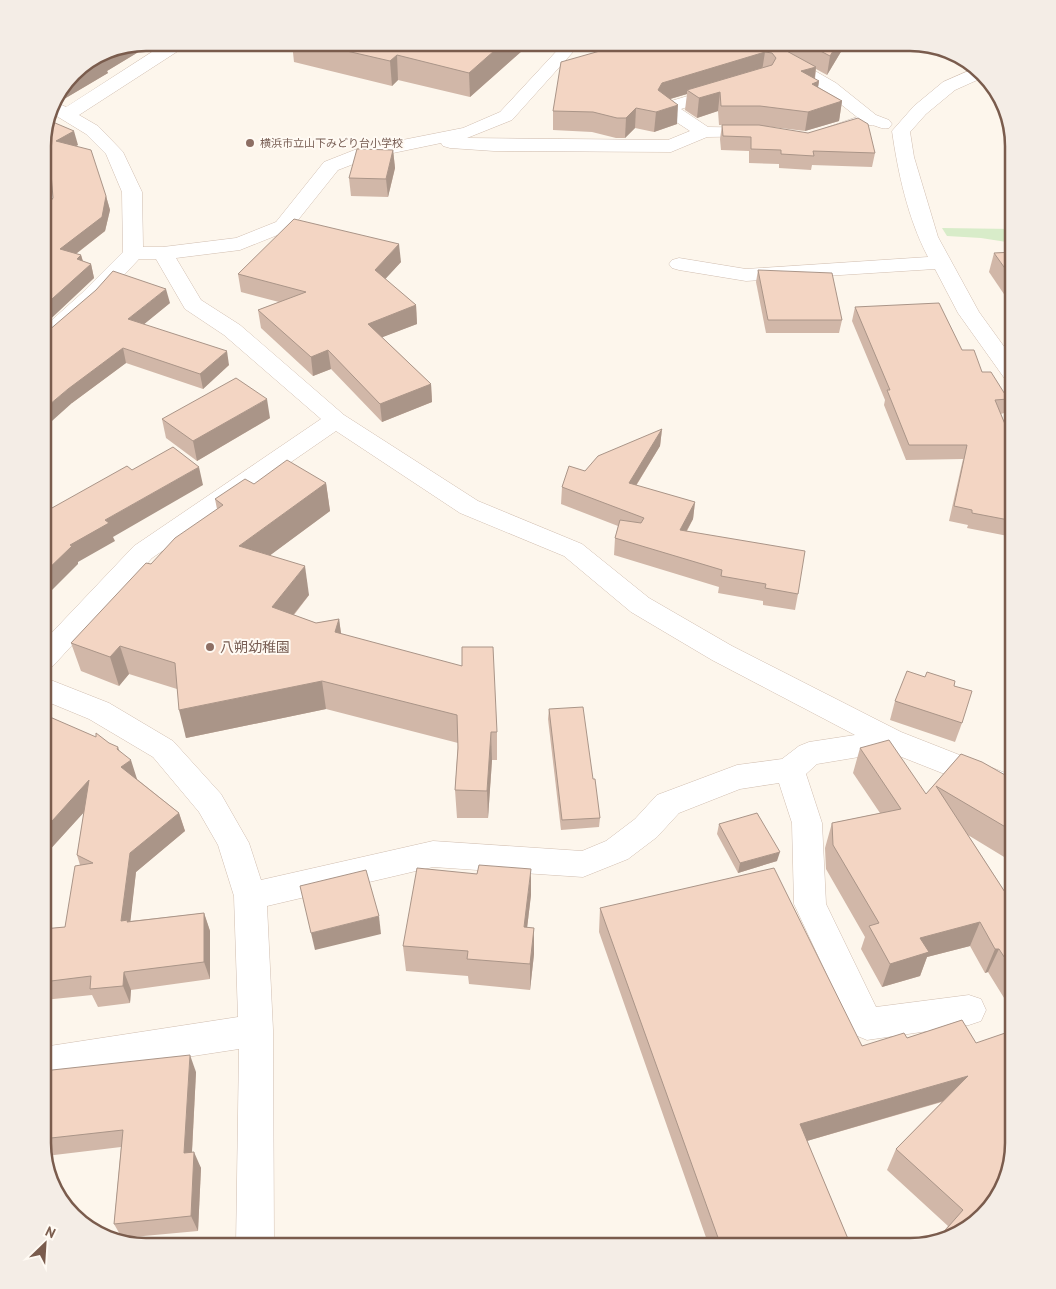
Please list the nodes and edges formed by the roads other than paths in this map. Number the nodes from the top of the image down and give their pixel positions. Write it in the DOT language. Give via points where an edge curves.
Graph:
graph roads {
  1 [pos="165,51"];
  2 [pos="566,51"];
  3 [pos="768,51"];
  4 [pos="973,76"];
  5 [pos="737,86"];
  6 [pos="59,111"];
  7 [pos="870,119"];
  8 [pos="901,131"];
  9 [pos="704,132"];
  10 [pos="773,135"];
  11 [pos="815,137"];
  12 [pos="422,140"];
  13 [pos="133,253"];
  14 [pos="163,253"];
  15 [pos="941,262"];
  16 [pos="679,264"];
  17 [pos="51,332"];
  18 [pos="1005,362"];
  19 [pos="336,420"];
  20 [pos="51,650"];
  21 [pos="51,691"];
  22 [pos="892,740"];
  23 [pos="790,770"];
  24 [pos="1005,785"];
  25 [pos="250,896"];
  26 [pos="969,1010"];
  27 [pos="256,1030"];
  28 [pos="51,1062"];
  29 [pos="256,1238"];
  1 -- 6 [label="street"];
  2 -- 12 [label="street" via="506,116 468,132"];
  3 -- 7 [label="street" via="794,71 830,87"];
  4 -- 8 [label="street" via="949,86"];
  5 -- 9 [label="street" via="667,108"];
  6 -- 13 [label="street" via="92,130 114,152 132,192"];
  7 -- 8 [label="street"];
  7 -- 11 [label="street"];
  8 -- 15 [label="street" via="928,237"];
  9 -- 10 [label="street"];
  9 -- 12 [label="street" via="670,146 494,145"];
  12 -- 14 [label="street" via="364,153 331,166 282,226 255,239 240,244"];
  13 -- 14 [label="street"];
  13 -- 17 [label="street" via="90,298"];
  14 -- 19 [label="street" via="193,304 232,330"];
  15 -- 16 [label="street" via="746,275"];
  15 -- 18 [label="street" via="969,313"];
  19 -- 20 [label="street" via="143,552"];
  19 -- 22 [label="street" via="469,507 573,550 640,605 722,654"];
  21 -- 25 [label="street" via="98,711 163,749 210,803 233,843"];
  22 -- 23 [label="street" via="810,754"];
  22 -- 24 [label="street"];
  23 -- 25 [label="street" via="737,777 668,804 646,828 617,850 583,864 433,854"];
  23 -- 26 [label="street" via="807,823 810,904 867,1024"];
  25 -- 27 [label="street"];
  27 -- 28 [label="street"];
  27 -- 29 [label="street"];
}
